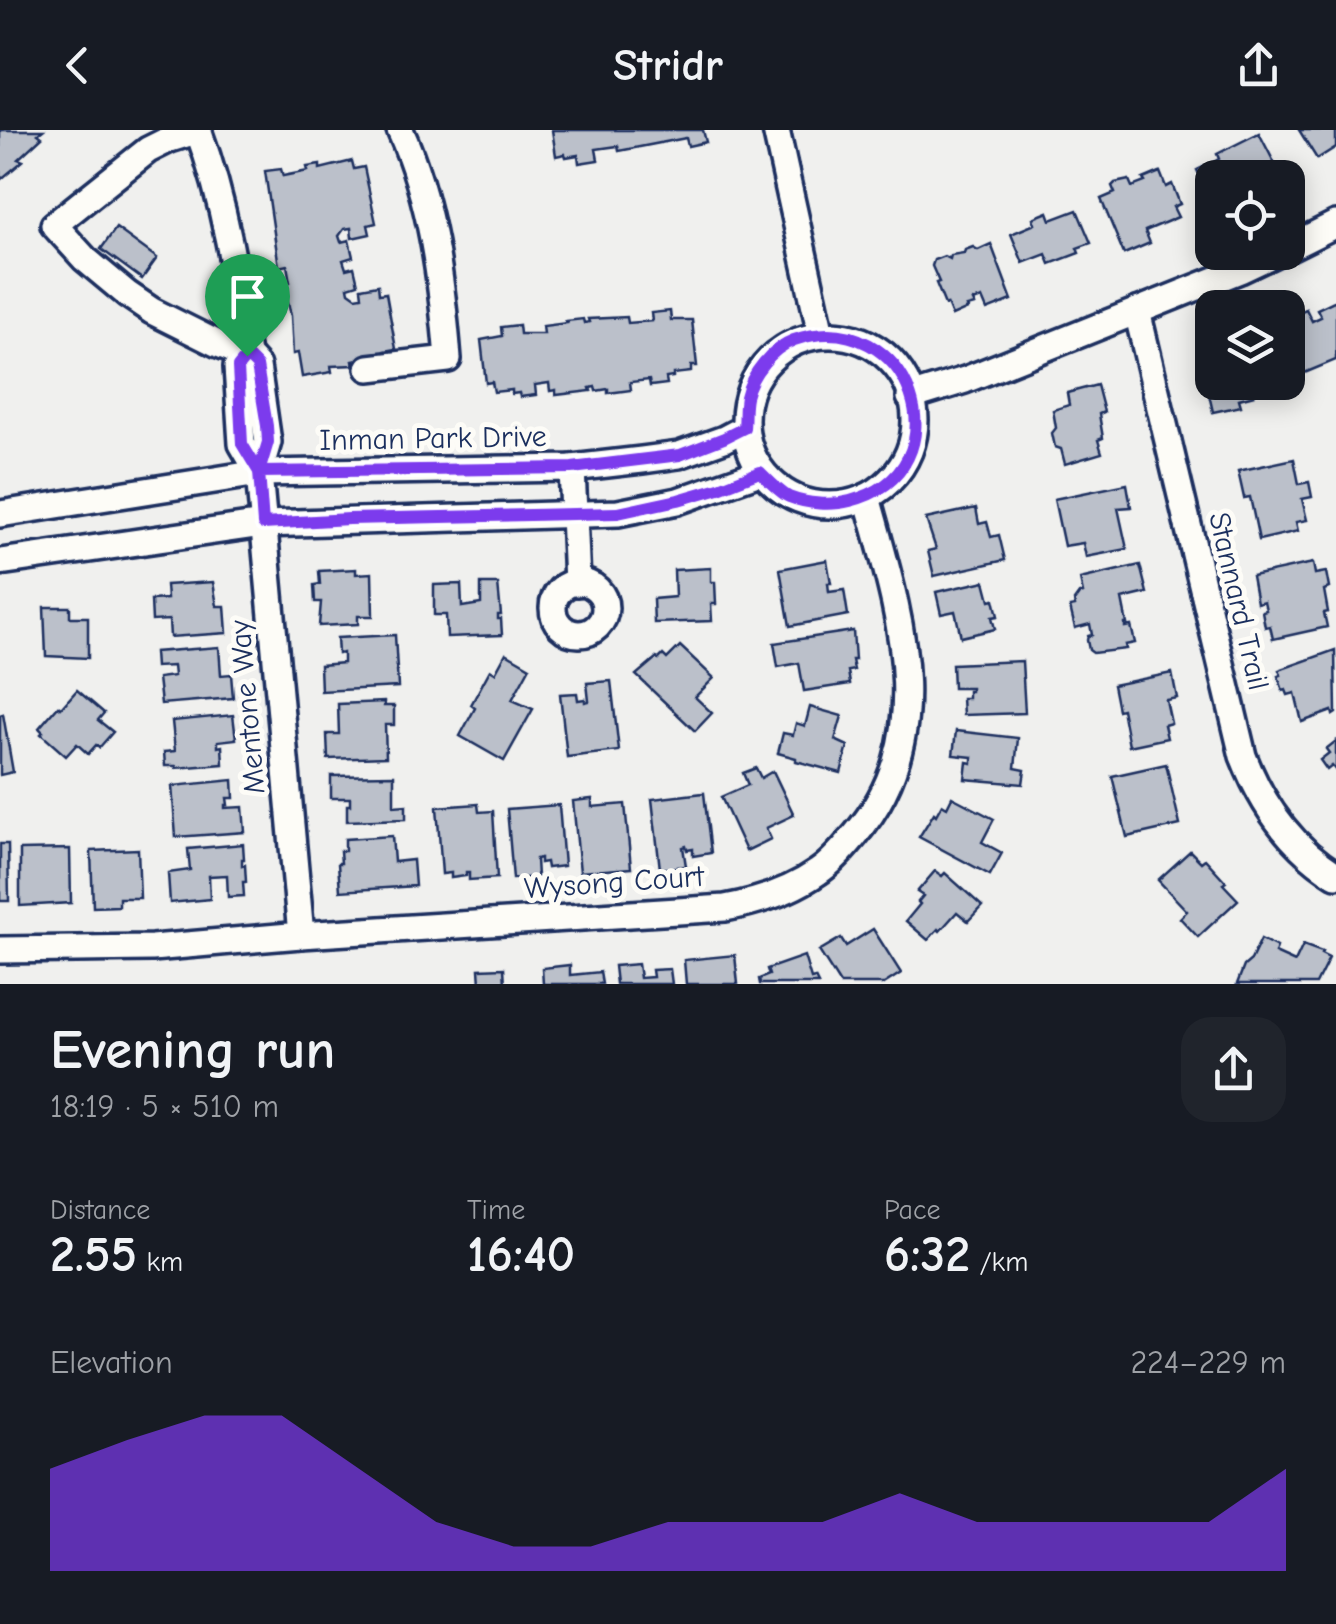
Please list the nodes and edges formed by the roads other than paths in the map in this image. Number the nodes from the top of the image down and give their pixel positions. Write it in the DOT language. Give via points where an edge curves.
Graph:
graph roads {
  1 [pos="198,130"];
  2 [pos="400,130"];
  3 [pos="776,130"];
  4 [pos="1336,224"];
  5 [pos="1305,240"];
  6 [pos="1240,270"];
  7 [pos="1137,311"];
  8 [pos="821,334"];
  9 [pos="247,356"];
  10 [pos="369,368"];
  11 [pos="910,397"];
  12 [pos="744,428"];
  13 [pos="572,468"];
  14 [pos="259,472"];
  15 [pos="760,472"];
  16 [pos="867,497"];
  17 [pos="0,514"];
  18 [pos="574,516"];
  19 [pos="263,524"];
  20 [pos="0,562"];
  21 [pos="576,582"];
  22 [pos="1336,875"];
  23 [pos="301,936"];
  24 [pos="0,950"];
  1 -- 9 [label="street, Mentone Way" via="227,226"];
  1 -- 9 [label="street" via="148,150 54,225 140,302"];
  2 -- 10 [label="street" via="438,262 448,359"];
  3 -- 8 [label="street"];
  4 -- 5 [label="street"];
  6 -- 7 [label="street"];
  7 -- 11 [label="street"];
  7 -- 22 [label="street, Stannard Trail" via="1243,756 1285,831"];
  8 -- 11 [label="street" via="852,336 881,350"];
  8 -- 12 [label="street" via="790,342 763,362 746,396"];
  9 -- 14 [label="street, Mentone Way" via="238,367 242,444"];
  11 -- 16 [label="street" via="916,421 912,452 894,480"];
  12 -- 13 [label="street, Inman Park Drive" via="680,455"];
  12 -- 15 [label="street"];
  13 -- 14 [label="street, Inman Park Drive"];
  13 -- 18 [label="street"];
  14 -- 17 [label="street, Inman Park Drive"];
  14 -- 19 [label="street, Mentone Way"];
  15 -- 16 [label="street" via="802,500 838,504"];
  15 -- 18 [label="street" via="642,509"];
  16 -- 23 [label="street, Wysong Court" via="904,650 904,723 889,785 874,813 819,872 725,908"];
  18 -- 19 [label="street"];
  18 -- 21 [label="street"];
  19 -- 20 [label="street"];
  19 -- 23 [label="street, Mentone Way"];
  23 -- 24 [label="street, Wysong Court" via="152,948"];
}
